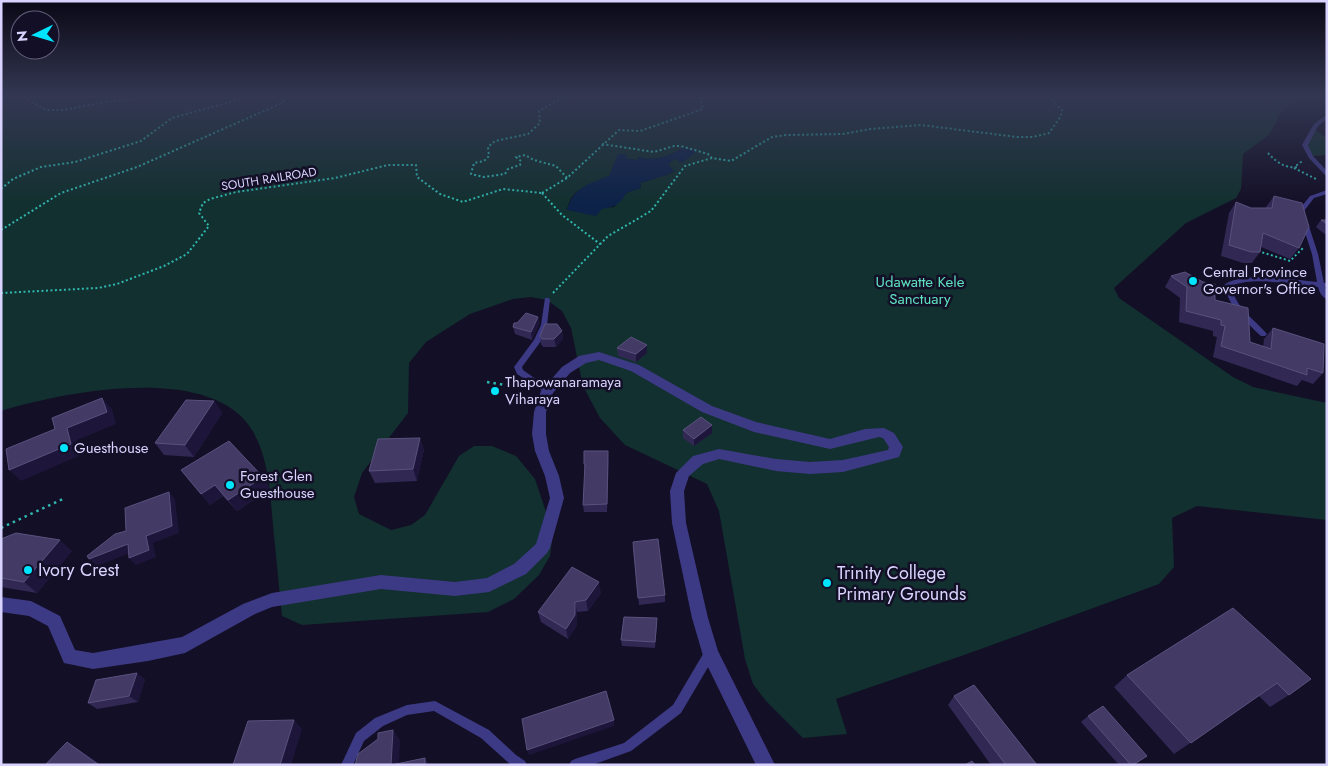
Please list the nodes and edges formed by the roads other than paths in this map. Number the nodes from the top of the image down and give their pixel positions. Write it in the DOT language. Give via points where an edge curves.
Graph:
graph roads {
  1 [pos="1312,133"];
  2 [pos="1327,175"];
  3 [pos="1327,192"];
  4 [pos="1323,285"];
  5 [pos="1327,297"];
  6 [pos="546,300"];
  7 [pos="1263,334"];
  8 [pos="547,392"];
  9 [pos="1,604"];
  10 [pos="710,652"];
  11 [pos="347,765"];
  12 [pos="521,765"];
  13 [pos="575,765"];
  14 [pos="766,765"];
  1 -- 2 [label="lane" via="1305,145"];
  3 -- 4 [label="lane" via="1312,197 1301,211"];
  4 -- 5 [label="lane"];
  4 -- 7 [label="lane" via="1263,280 1232,282 1227,286 1240,312"];
  6 -- 8 [label="lane" via="544,325 518,367"];
  8 -- 9 [label="street" via="540,412 539,434 557,498 553,516 542,548 520,569 489,585 455,589 381,582 272,600 249,609 185,645 93,661 70,658 54,621 31,610"];
  8 -- 10 [label="street" via="566,370 583,359 599,356 635,368 707,409 754,427 830,444 874,432 883,432 893,441 894,453 843,466 776,465 719,454 698,460 683,473 676,491 679,523"];
  10 -- 13 [label="lane" via="677,709 627,747"];
  10 -- 14 [label="street"];
  11 -- 12 [label="lane" via="360,737 379,722 407,710 435,706 485,734"];
}
